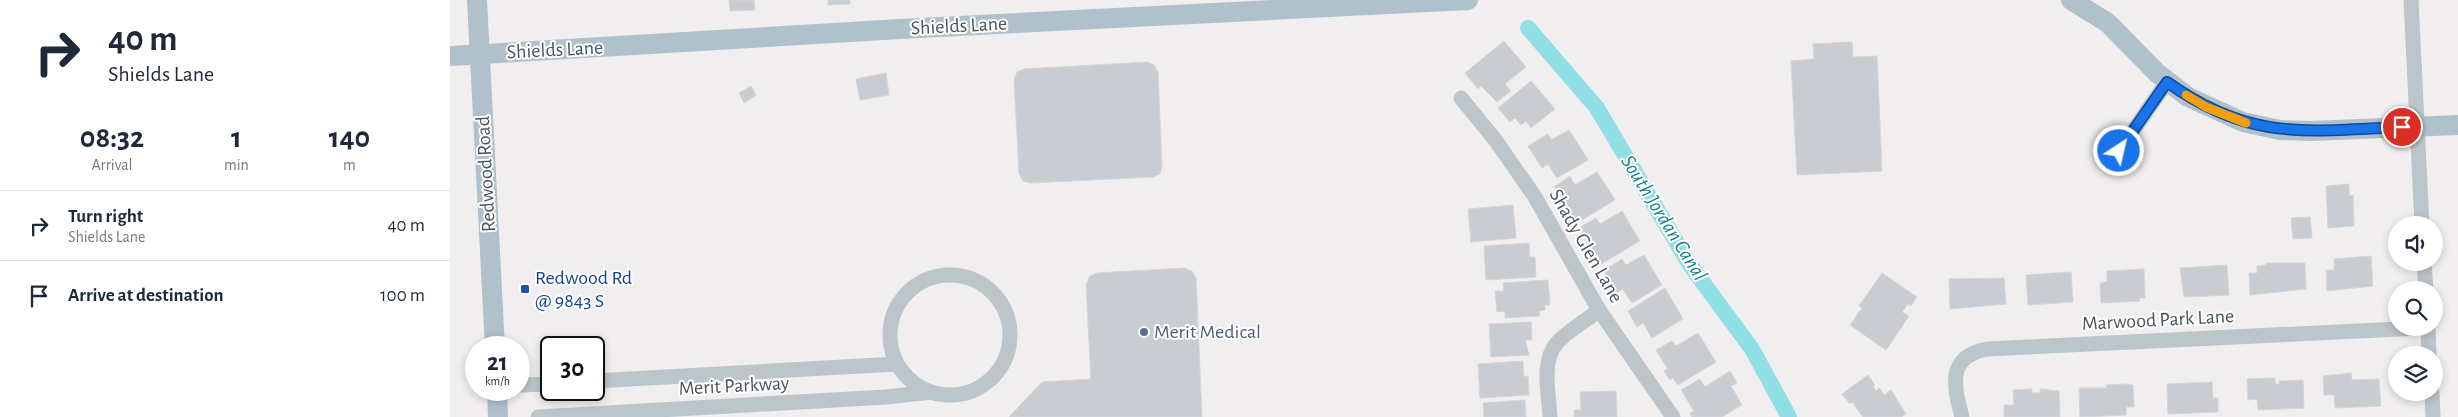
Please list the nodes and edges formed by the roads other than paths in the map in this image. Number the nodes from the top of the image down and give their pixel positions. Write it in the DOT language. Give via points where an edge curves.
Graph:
graph roads {
  1 [pos="477,0"];
  2 [pos="1468,0"];
  3 [pos="2071,0"];
  4 [pos="2411,0"];
  5 [pos="480,54"];
  6 [pos="450,56"];
  7 [pos="2167,82"];
  8 [pos="1460,98"];
  9 [pos="2458,125"];
  10 [pos="2418,126"];
  11 [pos="2119,151"];
  12 [pos="2422,216"];
  13 [pos="1600,310"];
  14 [pos="2388,330"];
  15 [pos="494,336"];
  16 [pos="897,364"];
  17 [pos="605,380"];
  18 [pos="931,392"];
  19 [pos="497,401"];
  20 [pos="2432,401"];
  21 [pos="498,417"];
  22 [pos="538,417"];
  23 [pos="1550,417"];
  24 [pos="1673,417"];
  25 [pos="1962,417"];
  26 [pos="2433,417"];
  1 -- 5 [label="main road, Redwood Road"];
  2 -- 5 [label="main road, Shields Lane"];
  3 -- 7 [label="main road" via="2108,23"];
  4 -- 10 [label="street"];
  5 -- 6 [label="main road, Shields Lane"];
  5 -- 15 [label="main road, Redwood Road"];
  7 -- 10 [label="main road" via="2224,115 2280,130"];
  7 -- 11 [label="street"];
  8 -- 13 [label="street, Shady Glen Lane" via="1496,141 1535,197"];
  9 -- 10 [label="main road"];
  10 -- 12 [label="street"];
  13 -- 23 [label="street" via="1565,336 1550,354"];
  13 -- 24 [label="street, Shady Glen Lane"];
  14 -- 25 [label="street, Marwood Park Lane" via="1987,349 1968,356 1956,372 1955,392"];
  16 -- 17 [label="street, Merit Parkway"];
  16 -- 18 [label="street, Merit Parkway" via="912,381"];
  16 -- 18 [label="street, Merit Parkway" via="890,340 894,314 914,287 929,278 964,276 994,294 1004,308 1010,332 1009,349 1003,364 993,377 964,393"];
  18 -- 22 [label="street, Merit Parkway"];
  19 -- 21 [label="main road"];
  20 -- 26 [label="street"];
}
